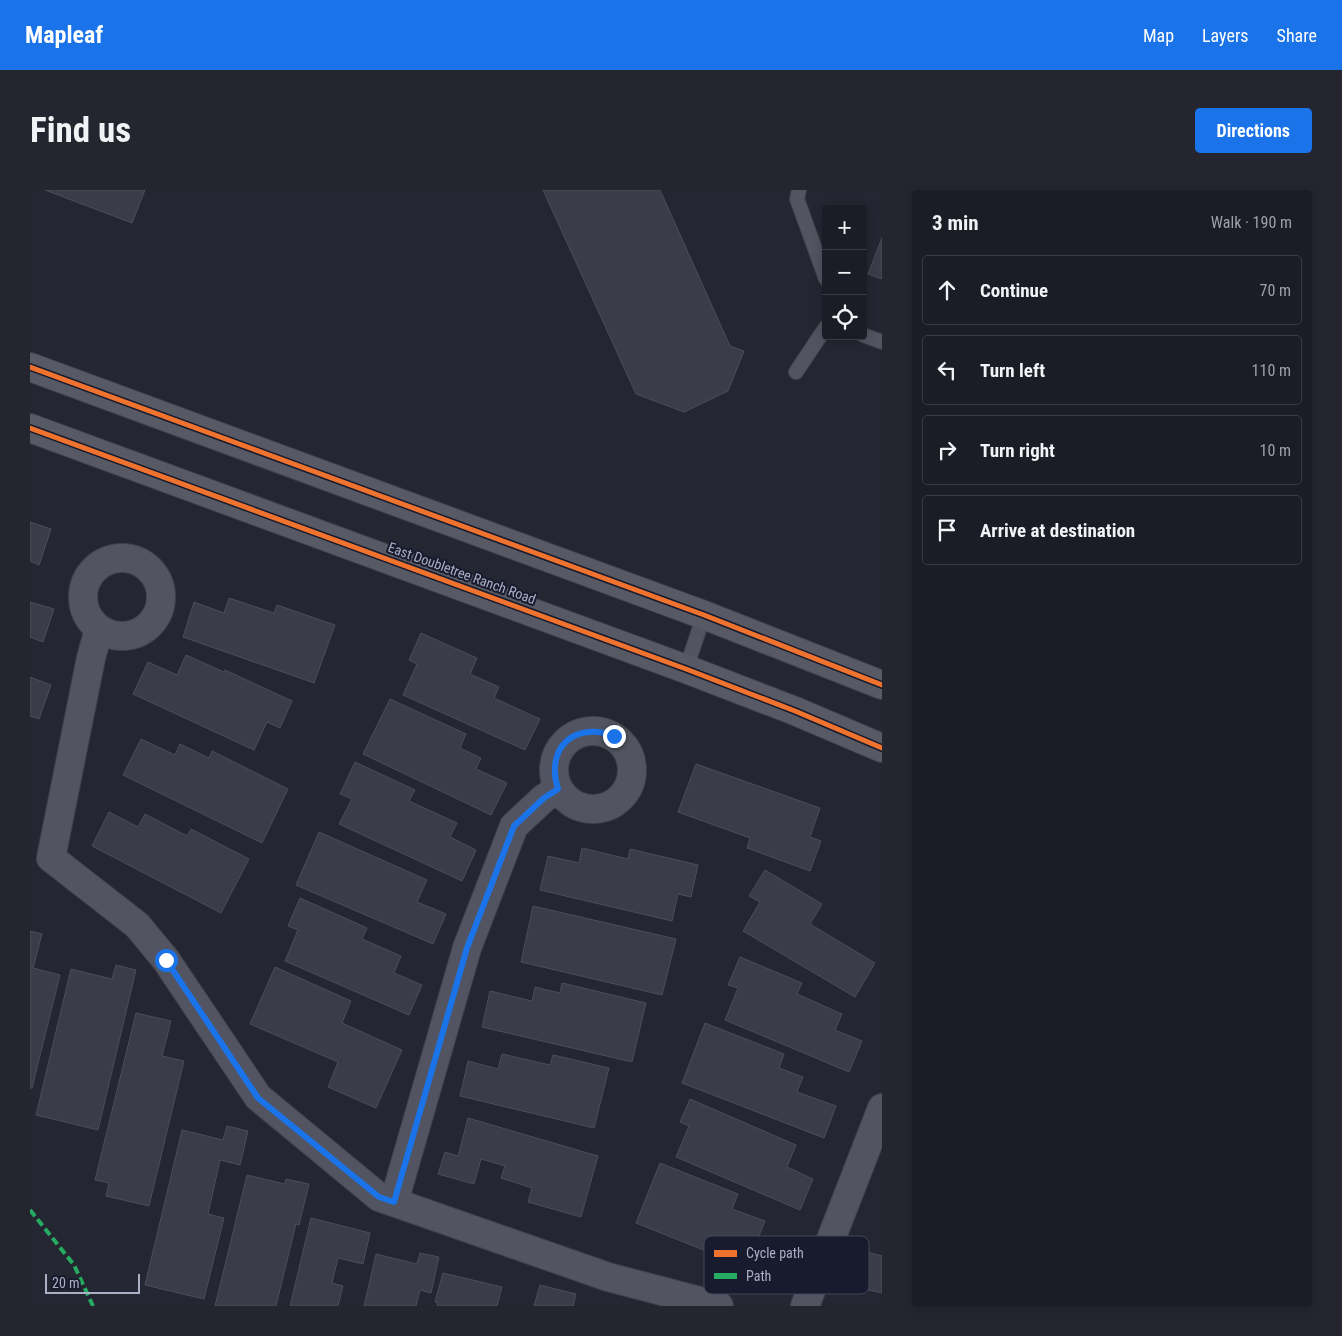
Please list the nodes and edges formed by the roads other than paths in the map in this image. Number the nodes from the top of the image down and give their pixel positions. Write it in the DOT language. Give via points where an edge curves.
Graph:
graph roads {
  1 [pos="799,190"];
  2 [pos="822,268"];
  3 [pos="822,333"];
  4 [pos="867,336"];
  5 [pos="882,342"];
  6 [pos="30,367"];
  7 [pos="796,372"];
  8 [pos="30,428"];
  9 [pos="704,615"];
  10 [pos="99,629"];
  11 [pos="686,669"];
  12 [pos="882,685"];
  13 [pos="882,748"];
  14 [pos="558,789"];
  15 [pos="882,1108"];
  16 [pos="394,1202"];
  17 [pos="833,1236"];
  18 [pos="811,1294"];
  19 [pos="719,1306"];
  20 [pos="806,1306"];
  1 -- 2 [label="lane" via="797,199"];
  3 -- 7 [label="lane"];
  4 -- 5 [label="lane"];
  6 -- 9 [label="main road"];
  8 -- 11 [label="main road, East Doubletree Ranch Road"];
  9 -- 11 [label="lane"];
  9 -- 12 [label="main road"];
  10 -- 16 [label="street" via="51,858 137,925 166,960 258,1098 379,1197"];
  11 -- 13 [label="main road, East Doubletree Ranch Road"];
  14 -- 16 [label="street" via="514,826 467,948"];
  15 -- 17 [label="street"];
  16 -- 19 [label="street" via="608,1277"];
  18 -- 20 [label="street"];
}
